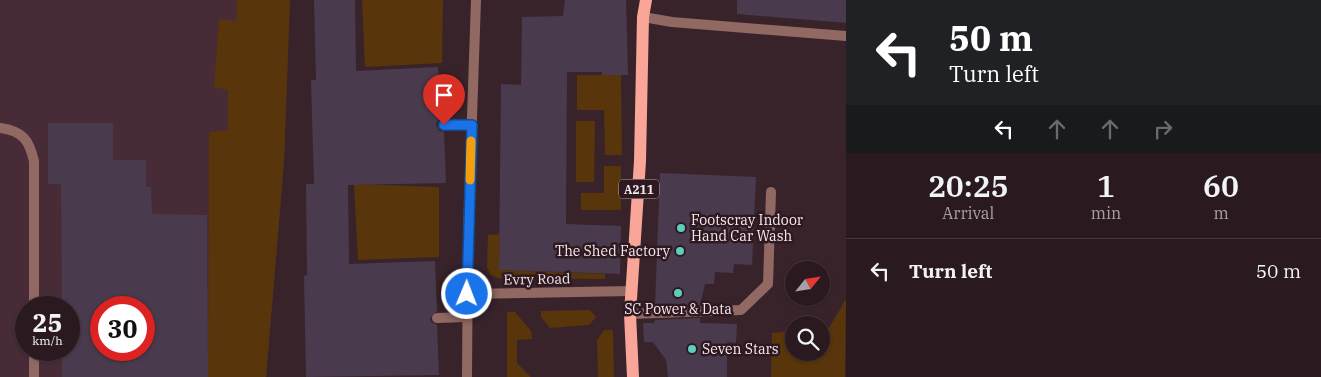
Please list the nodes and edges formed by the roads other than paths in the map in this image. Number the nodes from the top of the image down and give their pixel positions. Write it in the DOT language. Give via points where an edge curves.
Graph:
graph roads {
  1 [pos="476,0"];
  2 [pos="646,0"];
  3 [pos="643,17"];
  4 [pos="846,36"];
  5 [pos="444,125"];
  6 [pos="472,125"];
  7 [pos="0,128"];
  8 [pos="771,192"];
  9 [pos="632,291"];
  10 [pos="467,294"];
  11 [pos="34,296"];
  12 [pos="630,314"];
  13 [pos="467,317"];
  14 [pos="437,318"];
  15 [pos="34,361"];
  16 [pos="34,377"];
  17 [pos="467,377"];
  18 [pos="633,377"];
  1 -- 6 [label="street"];
  2 -- 3 [label="main road, A211"];
  3 -- 4 [label="street"];
  3 -- 9 [label="main road, A211" via="640,161"];
  5 -- 6 [label="street"];
  6 -- 10 [label="street"];
  7 -- 11 [label="street" via="20,134 30,144 34,161"];
  8 -- 12 [label="street" via="768,284 741,310"];
  9 -- 10 [label="street, Evry Road"];
  9 -- 12 [label="main road, A211"];
  10 -- 13 [label="street"];
  12 -- 18 [label="main road, A211"];
  13 -- 14 [label="street"];
  13 -- 17 [label="street"];
  15 -- 16 [label="street"];
}
